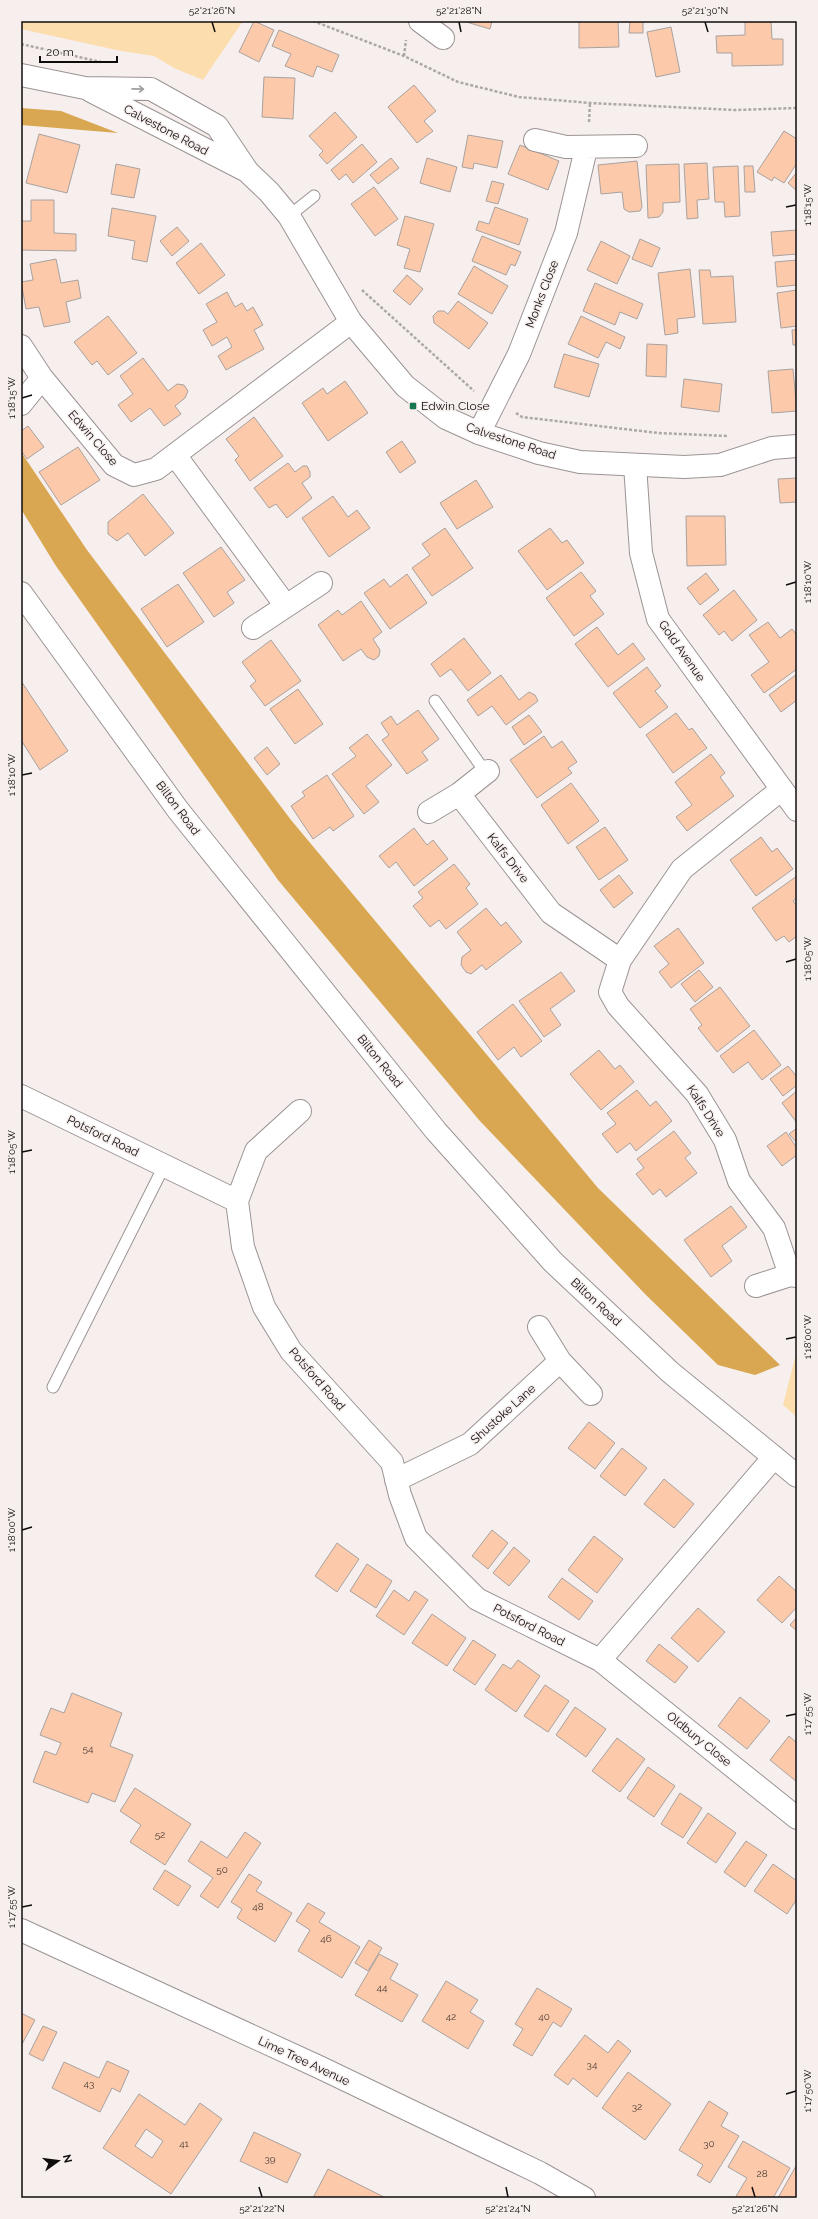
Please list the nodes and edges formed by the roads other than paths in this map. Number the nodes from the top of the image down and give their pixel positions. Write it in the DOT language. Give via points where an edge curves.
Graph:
graph roads {
  1 [pos="420,21"];
  2 [pos="442,38"];
  3 [pos="21,75"];
  4 [pos="535,140"];
  5 [pos="636,146"];
  6 [pos="586,149"];
  7 [pos="314,196"];
  8 [pos="289,216"];
  9 [pos="351,322"];
  10 [pos="21,346"];
  11 [pos="42,378"];
  12 [pos="21,404"];
  13 [pos="479,433"];
  14 [pos="797,446"];
  15 [pos="175,455"];
  16 [pos="635,465"];
  17 [pos="321,583"];
  18 [pos="21,593"];
  19 [pos="286,606"];
  20 [pos="252,628"];
  21 [pos="435,701"];
  22 [pos="487,772"];
  23 [pos="782,789"];
  24 [pos="459,794"];
  25 [pos="797,810"];
  26 [pos="428,812"];
  27 [pos="620,960"];
  28 [pos="21,1096"];
  29 [pos="300,1111"];
  30 [pos="164,1166"];
  31 [pos="237,1202"];
  32 [pos="793,1276"];
  33 [pos="756,1286"];
  34 [pos="539,1327"];
  35 [pos="560,1361"];
  36 [pos="53,1387"];
  37 [pos="591,1394"];
  38 [pos="774,1457"];
  39 [pos="797,1476"];
  40 [pos="396,1480"];
  41 [pos="600,1660"];
  42 [pos="797,1818"];
  43 [pos="21,1930"];
  44 [pos="584,2198"];
  1 -- 2 [label="street"];
  3 -- 8 [label="street, Calvestone Road" via="85,88 248,172"];
  4 -- 6 [label="street"];
  5 -- 6 [label="street"];
  6 -- 13 [label="street, Monks Close" via="566,233 519,354"];
  7 -- 8 [label="lane"];
  8 -- 9 [label="street, Calvestone Road"];
  9 -- 13 [label="street, Calvestone Road" via="405,386 446,418"];
  9 -- 15 [label="street, Edwin Close"];
  10 -- 11 [label="street, Edwin Close"];
  11 -- 12 [label="street"];
  11 -- 15 [label="street, Edwin Close" via="114,465 134,475 156,469"];
  13 -- 16 [label="street, Calvestone Road" via="539,453 580,462"];
  14 -- 16 [label="street, Calvestone Road" via="772,448 720,465"];
  15 -- 19 [label="street"];
  16 -- 23 [label="street, Gold Avenue" via="641,553 658,619"];
  17 -- 19 [label="street"];
  18 -- 38 [label="street, Bilton Road" via="178,810 436,1131 552,1262 670,1372"];
  19 -- 20 [label="street"];
  21 -- 22 [label="lane"];
  22 -- 24 [label="street"];
  23 -- 25 [label="street, Gold Avenue"];
  23 -- 27 [label="street, Kalfs Drive" via="682,869"];
  24 -- 26 [label="street"];
  24 -- 27 [label="street, Kalfs Drive" via="551,913"];
  27 -- 32 [label="street, Kalfs Drive" via="610,992 618,1006 697,1094 725,1140 739,1181 774,1228"];
  28 -- 30 [label="street, Potsford Road"];
  29 -- 31 [label="street" via="256,1151"];
  30 -- 31 [label="street, Potsford Road"];
  30 -- 36 [label="lane"];
  31 -- 40 [label="street, Potsford Road" via="244,1246 264,1307 291,1351 392,1462"];
  32 -- 33 [label="street, Kalfs Drive"];
  34 -- 35 [label="street"];
  35 -- 37 [label="street"];
  35 -- 40 [label="street, Shustoke Lane" via="470,1444"];
  38 -- 39 [label="street, Bilton Road"];
  38 -- 41 [label="street"];
  40 -- 41 [label="street, Potsford Road" via="416,1538 477,1598"];
  41 -- 42 [label="street, Oldbury Close"];
  43 -- 44 [label="street, Lime Tree Avenue" via="320,2067 540,2172"];
}
